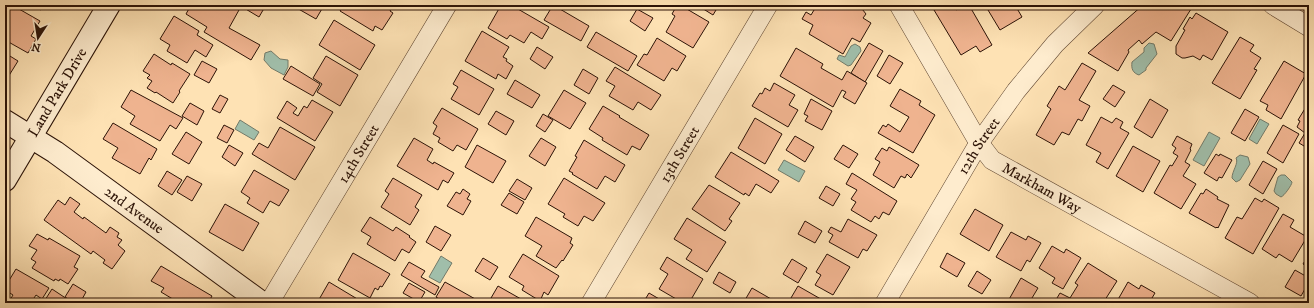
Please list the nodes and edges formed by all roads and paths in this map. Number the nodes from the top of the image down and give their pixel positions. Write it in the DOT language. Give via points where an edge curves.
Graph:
graph roads {
  1 [pos="109,5"];
  2 [pos="447,5"];
  3 [pos="768,5"];
  4 [pos="899,5"];
  5 [pos="1095,5"];
  6 [pos="1272,5"];
  7 [pos="1309,27"];
  8 [pos="5,121"];
  9 [pos="31,137"];
  10 [pos="979,143"];
  11 [pos="5,180"];
  12 [pos="262,303"];
  13 [pos="269,303"];
  14 [pos="591,303"];
  15 [pos="885,303"];
  16 [pos="1250,303"];
  1 -- 9 [label="street, Land Park Drive"];
  2 -- 13 [label="street, 14th Street"];
  3 -- 14 [label="street, 13th Street"];
  4 -- 10 [label="street, Markham Way"];
  5 -- 10 [label="street, 12th Street" via="1055,44 1016,90"];
  6 -- 7 [label="street"];
  8 -- 9 [label="street, 2nd Avenue"];
  9 -- 11 [label="street, Land Park Drive"];
  9 -- 12 [label="street, 2nd Avenue"];
  10 -- 15 [label="street, 12th Street"];
  10 -- 16 [label="street, Markham Way" via="992,160"];
}
